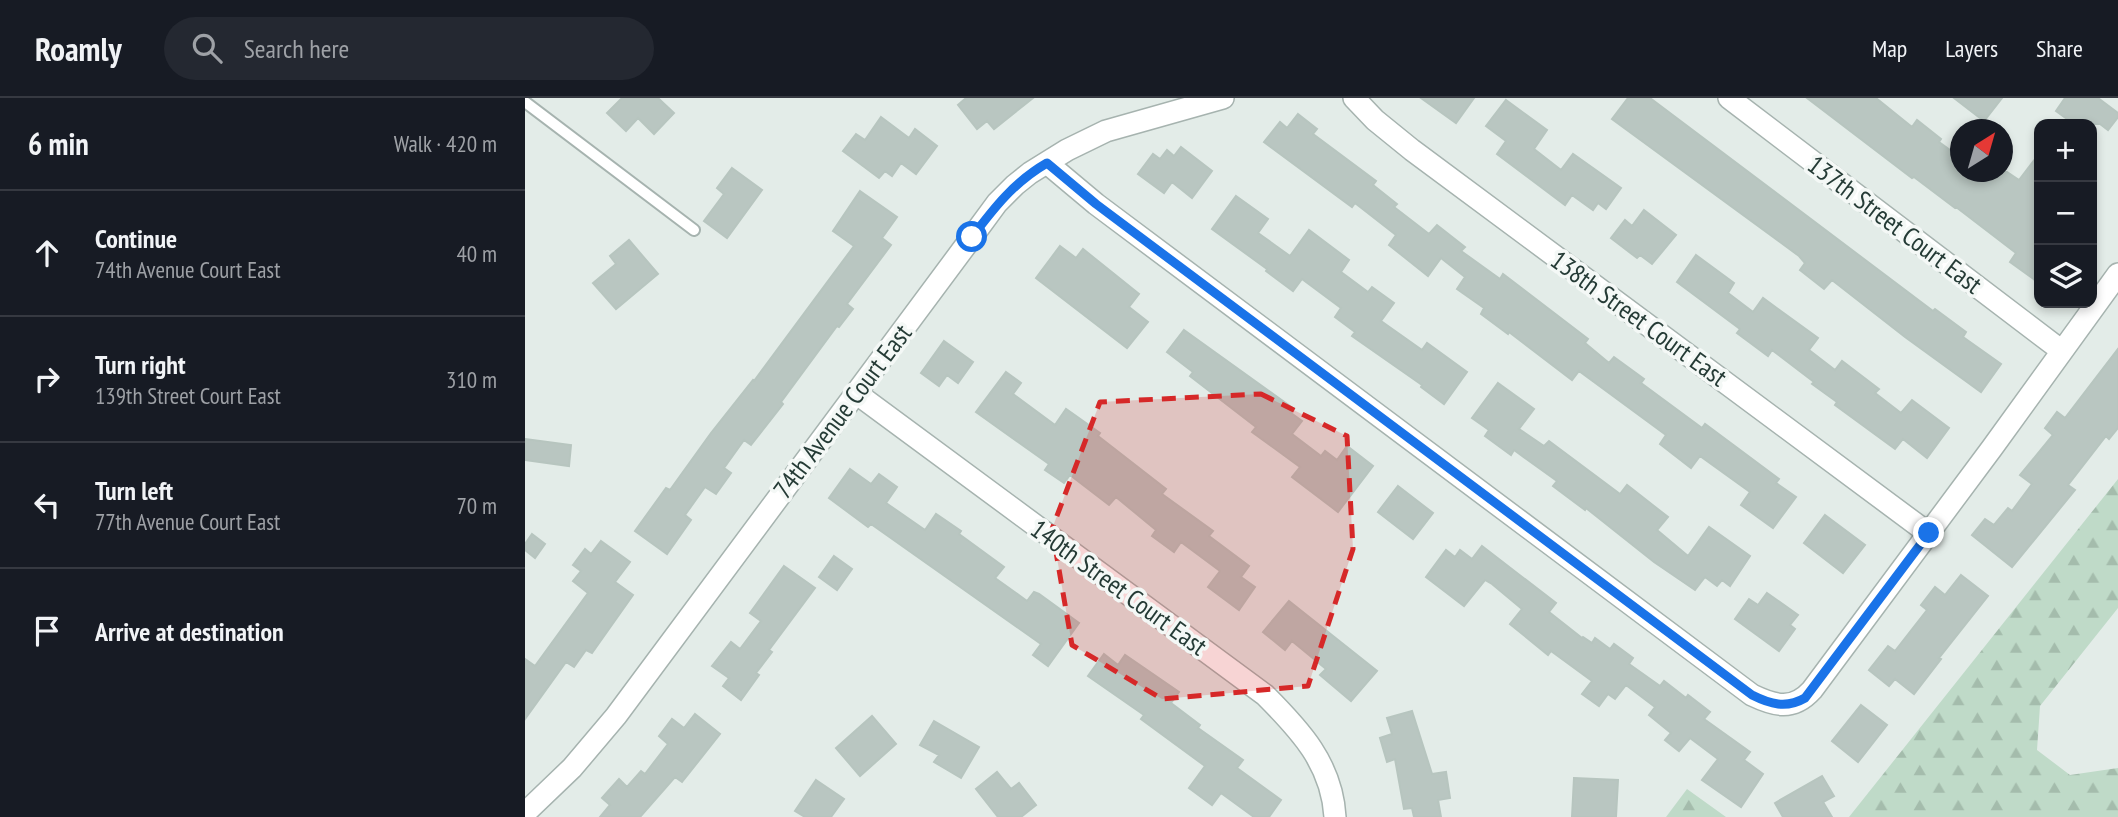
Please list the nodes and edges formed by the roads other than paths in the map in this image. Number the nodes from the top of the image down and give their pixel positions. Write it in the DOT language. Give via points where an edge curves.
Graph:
graph roads {
  1 [pos="1223,98"];
  2 [pos="1354,98"];
  3 [pos="1729,98"];
  4 [pos="525,102"];
  5 [pos="1047,163"];
  6 [pos="694,230"];
  7 [pos="2118,274"];
  8 [pos="2062,351"];
  9 [pos="856,393"];
  10 [pos="1929,533"];
  11 [pos="525,813"];
  12 [pos="1335,817"];
  1 -- 5 [label="street, 74th Avenue Court East" via="1106,131"];
  2 -- 10 [label="street, 138th Street Court East" via="1412,150"];
  3 -- 8 [label="street, 137th Street Court East"];
  4 -- 6 [label="lane"];
  5 -- 9 [label="street, 74th Avenue Court East" via="997,203"];
  5 -- 10 [label="street" via="1752,695 1766,701 1786,705 1812,690"];
  7 -- 8 [label="street"];
  8 -- 10 [label="street"];
  9 -- 11 [label="street, 74th Avenue Court East" via="600,737"];
  9 -- 12 [label="street, 140th Street Court East" via="1265,695 1315,753"];
}
